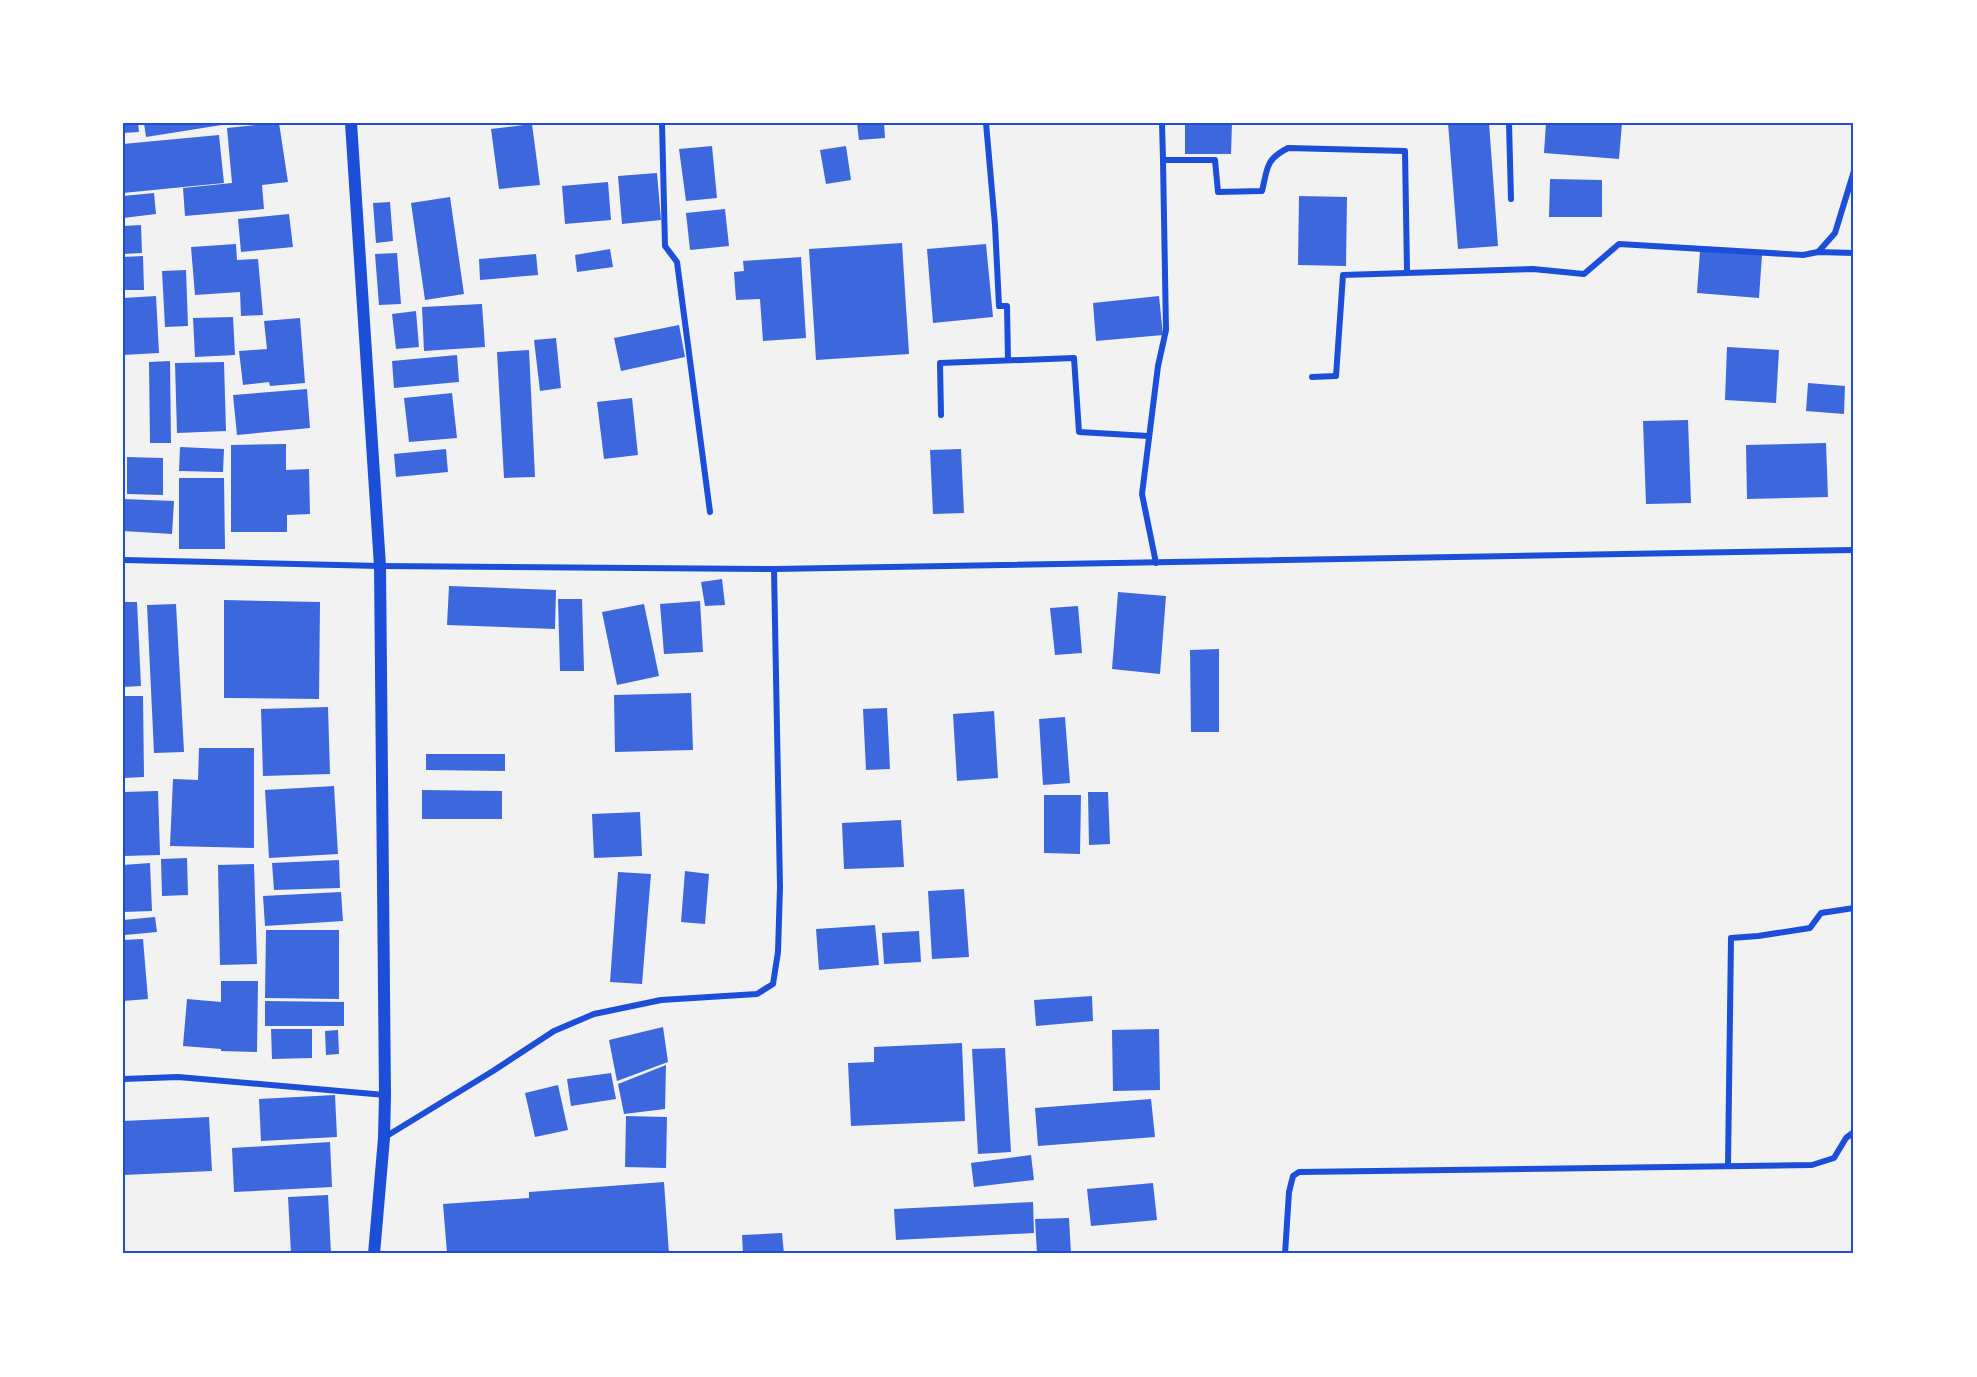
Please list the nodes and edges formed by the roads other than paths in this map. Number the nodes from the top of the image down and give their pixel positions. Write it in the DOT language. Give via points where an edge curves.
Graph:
graph roads {
  1 [pos="351,123"];
  2 [pos="662,123"];
  3 [pos="986,123"];
  4 [pos="1162,123"];
  5 [pos="1509,123"];
  6 [pos="1163,160"];
  7 [pos="1854,171"];
  8 [pos="1511,199"];
  9 [pos="1818,252"];
  10 [pos="1854,253"];
  11 [pos="1407,271"];
  12 [pos="1008,360"];
  13 [pos="1312,377"];
  14 [pos="941,415"];
  15 [pos="1148,436"];
  16 [pos="711,512"];
  17 [pos="1854,550"];
  18 [pos="123,560"];
  19 [pos="1156,563"];
  20 [pos="380,566"];
  21 [pos="774,569"];
  22 [pos="1854,908"];
  23 [pos="123,1079"];
  24 [pos="385,1095"];
  25 [pos="1854,1132"];
  26 [pos="384,1138"];
  27 [pos="1728,1166"];
  28 [pos="374,1254"];
  29 [pos="1285,1254"];
  30 [pos="1349,1254"];
  31 [pos="1364,1254"];
  1 -- 20 [label="main road"];
  2 -- 16 [label="street" via="665,246 677,262"];
  3 -- 12 [label="street" via="999,306 1008,306"];
  4 -- 6 [label="street"];
  5 -- 8 [label="street"];
  6 -- 11 [label="street" via="1215,160 1218,192 1262,191 1268,164 1274,155 1288,148 1405,151"];
  6 -- 15 [label="street" via="1166,330"];
  7 -- 9 [label="street" via="1835,232"];
  9 -- 10 [label="street"];
  9 -- 11 [label="street" via="1803,255 1619,244 1584,274 1533,269"];
  11 -- 13 [label="street" via="1343,275 1336,376"];
  12 -- 14 [label="street" via="940,363"];
  12 -- 15 [label="street" via="1074,358 1079,432"];
  15 -- 19 [label="street" via="1142,494"];
  17 -- 19 [label="street"];
  18 -- 20 [label="street"];
  19 -- 21 [label="street"];
  20 -- 21 [label="street"];
  20 -- 24 [label="main road"];
  21 -- 26 [label="street" via="780,887 774,984 758,994 661,1000 594,1014 554,1031"];
  22 -- 27 [label="street" via="1821,913 1810,928 1731,938"];
  23 -- 24 [label="street" via="178,1077"];
  24 -- 26 [label="main road"];
  25 -- 27 [label="street" via="1834,1158 1812,1165"];
  26 -- 28 [label="main road"];
  27 -- 29 [label="street" via="1299,1172 1293,1176 1289,1192"];
  30 -- 31 [label="street"];
}
